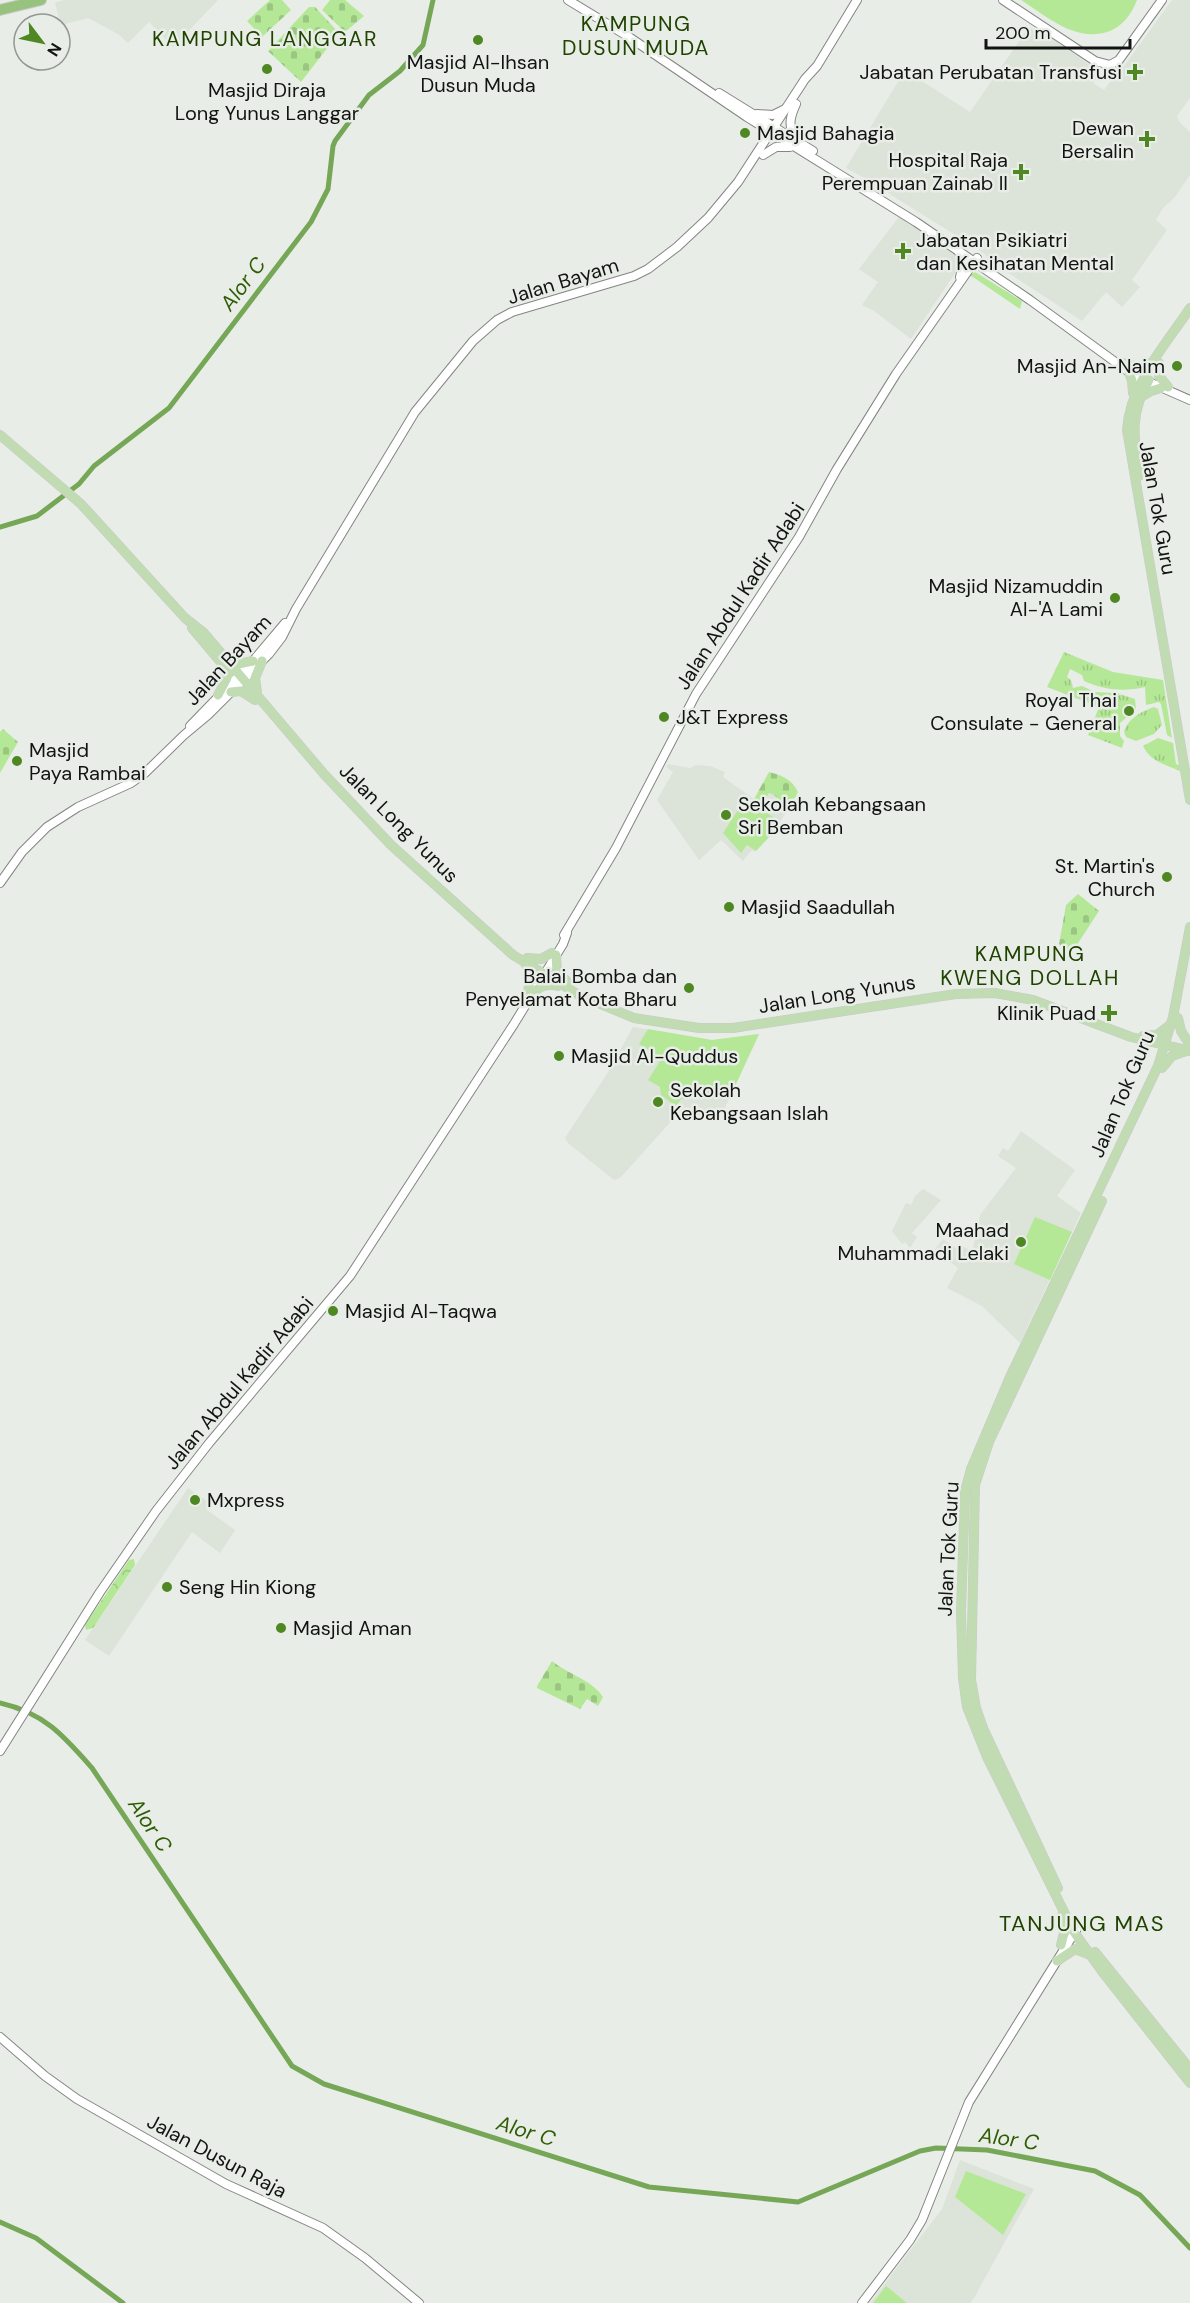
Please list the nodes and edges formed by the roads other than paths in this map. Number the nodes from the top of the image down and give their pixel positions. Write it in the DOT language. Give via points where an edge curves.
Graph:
graph roads {
  1 [pos="14,0"];
  2 [pos="41,0"];
  3 [pos="568,0"];
  4 [pos="856,0"];
  5 [pos="1002,0"];
  6 [pos="1162,0"];
  7 [pos="0,4"];
  8 [pos="0,10"];
  9 [pos="817,66"];
  10 [pos="796,104"];
  11 [pos="787,108"];
  12 [pos="749,115"];
  13 [pos="775,131"];
  14 [pos="804,149"];
  15 [pos="763,155"];
  16 [pos="753,160"];
  17 [pos="708,218"];
  18 [pos="956,249"];
  19 [pos="974,259"];
  20 [pos="994,275"];
  21 [pos="961,279"];
  22 [pos="1190,308"];
  23 [pos="1190,318"];
  24 [pos="1159,359"];
  25 [pos="1123,363"];
  26 [pos="1129,372"];
  27 [pos="1146,379"];
  28 [pos="1164,387"];
  29 [pos="1190,399"];
  30 [pos="1135,401"];
  31 [pos="0,435"];
  32 [pos="220,657"];
  33 [pos="258,661"];
  34 [pos="240,679"];
  35 [pos="231,692"];
  36 [pos="218,695"];
  37 [pos="257,698"];
  38 [pos="184,735"];
  39 [pos="1190,767"];
  40 [pos="1190,800"];
  41 [pos="0,883"];
  42 [pos="1190,927"];
  43 [pos="554,954"];
  44 [pos="1190,957"];
  45 [pos="525,960"];
  46 [pos="543,971"];
  47 [pos="568,985"];
  48 [pos="530,993"];
  49 [pos="1175,1018"];
  50 [pos="1141,1038"];
  51 [pos="1168,1043"];
  52 [pos="1190,1048"];
  53 [pos="1160,1067"];
  54 [pos="1030,1354"];
  55 [pos="1016,1366"];
  56 [pos="967,1581"];
  57 [pos="0,1751"];
  58 [pos="1063,1911"];
  59 [pos="1075,1927"];
  60 [pos="1061,1945"];
  61 [pos="1090,1955"];
  62 [pos="1057,1961"];
  63 [pos="0,2037"];
  64 [pos="997,2056"];
  65 [pos="1190,2069"];
  66 [pos="1190,2083"];
  67 [pos="419,2303"];
  68 [pos="862,2303"];
  1 -- 7 [label="highway"];
  2 -- 8 [label="highway"];
  3 -- 12 [label="main road"];
  4 -- 9 [label="main road, Jalan Bayam"];
  5 -- 6 [label="main road" via="1099,63 1110,65 1116,63"];
  9 -- 10 [label="main road"];
  9 -- 11 [label="main road, Jalan Bayam"];
  10 -- 13 [label="main road"];
  10 -- 14 [label="main road" via="790,126"];
  11 -- 12 [label="main road" via="773,115"];
  11 -- 13 [label="main road, Jalan Bayam"];
  12 -- 13 [label="main road"];
  12 -- 16 [label="main road" via="760,134"];
  13 -- 14 [label="main road"];
  13 -- 15 [label="main road"];
  13 -- 16 [label="main road, Jalan Bayam"];
  14 -- 15 [label="main road" via="781,145"];
  14 -- 18 [label="main road"];
  14 -- 19 [label="main road" via="894,202"];
  15 -- 17 [label="main road" via="743,184"];
  16 -- 17 [label="main road, Jalan Bayam"];
  17 -- 33 [label="main road, Jalan Bayam" via="648,269 621,281 512,312 456,355 424,395 296,609"];
  18 -- 19 [label="main road"];
  18 -- 21 [label="main road" via="964,261"];
  19 -- 20 [label="main road"];
  19 -- 21 [label="main road, Jalan Abdul Kadir Adabi"];
  19 -- 25 [label="main road"];
  20 -- 21 [label="main road" via="976,270"];
  20 -- 26 [label="main road"];
  21 -- 43 [label="main road, Jalan Abdul Kadir Adabi" via="879,401 794,545 696,694 617,846"];
  22 -- 24 [label="main road, Jalan Tok Guru"];
  23 -- 24 [label="main road, Jalan Tok Guru"];
  24 -- 25 [label="main road" via="1143,368"];
  24 -- 27 [label="main road, Jalan Tok Guru"];
  24 -- 28 [label="main road"];
  25 -- 27 [label="main road"];
  26 -- 27 [label="main road"];
  26 -- 30 [label="main road"];
  27 -- 28 [label="main road"];
  27 -- 30 [label="main road, Jalan Tok Guru"];
  28 -- 29 [label="main road"];
  28 -- 30 [label="main road"];
  30 -- 39 [label="main road, Jalan Tok Guru" via="1139,476"];
  30 -- 40 [label="main road, Jalan Tok Guru" via="1127,430 1129,451"];
  31 -- 32 [label="main road, Jalan Long Yunus" via="72,497"];
  32 -- 33 [label="main road" via="238,664"];
  32 -- 34 [label="main road, Jalan Long Yunus"];
  32 -- 36 [label="main road" via="226,678"];
  33 -- 34 [label="main road, Jalan Bayam"];
  33 -- 37 [label="main road" via="254,682"];
  34 -- 35 [label="main road, Jalan Bayam"];
  34 -- 36 [label="main road, Jalan Bayam"];
  34 -- 37 [label="main road, Jalan Long Yunus"];
  35 -- 37 [label="main road" via="241,691"];
  35 -- 38 [label="main road, Jalan Bayam"];
  36 -- 38 [label="main road, Jalan Bayam"];
  37 -- 45 [label="main road, Jalan Long Yunus" via="276,724 286,730 391,845"];
  38 -- 41 [label="main road, Jalan Bayam" via="131,783 88,801 52,823 22,852"];
  42 -- 49 [label="main road, Jalan Tok Guru"];
  43 -- 45 [label="main road"];
  43 -- 46 [label="main road, Jalan Abdul Kadir Adabi"];
  43 -- 47 [label="main road" via="557,972"];
  44 -- 49 [label="main road, Jalan Tok Guru"];
  45 -- 46 [label="main road, Jalan Long Yunus"];
  45 -- 48 [label="main road" via="531,976"];
  46 -- 47 [label="main road, Jalan Long Yunus"];
  46 -- 48 [label="main road, Jalan Abdul Kadir Adabi"];
  47 -- 48 [label="main road" via="549,984"];
  47 -- 50 [label="main road, Jalan Long Yunus" via="643,1021 710,1029 956,993 995,993 1049,1005"];
  48 -- 57 [label="main road, Jalan Abdul Kadir Adabi" via="350,1276 179,1480 100,1592"];
  49 -- 50 [label="main road" via="1162,1033"];
  49 -- 51 [label="main road, Jalan Tok Guru"];
  49 -- 52 [label="main road"];
  50 -- 51 [label="main road, Jalan Long Yunus"];
  50 -- 53 [label="main road" via="1155,1050"];
  51 -- 52 [label="main road, Jalan Long Yunus"];
  51 -- 53 [label="main road, Jalan Tok Guru"];
  52 -- 53 [label="main road" via="1176,1053"];
  53 -- 54 [label="main road, Jalan Tok Guru"];
  53 -- 55 [label="main road, Jalan Tok Guru"];
  54 -- 55 [label="main road"];
  54 -- 56 [label="main road, Jalan Tok Guru" via="977,1477"];
  55 -- 56 [label="main road, Jalan Tok Guru" via="965,1491"];
  56 -- 58 [label="main road, Jalan Tok Guru" via="963,1678 967,1707 987,1757"];
  56 -- 59 [label="main road, Jalan Tok Guru" via="976,1708"];
  58 -- 59 [label="main road, Jalan Tok Guru"];
  58 -- 60 [label="main road" via="1065,1933"];
  59 -- 60 [label="main road"];
  59 -- 61 [label="main road, Jalan Tok Guru"];
  59 -- 62 [label="main road"];
  59 -- 65 [label="main road, Jalan Tok Guru"];
  60 -- 64 [label="main road"];
  61 -- 62 [label="main road" via="1075,1948"];
  61 -- 66 [label="main road, Jalan Tok Guru"];
  62 -- 64 [label="main road"];
  63 -- 67 [label="main road, Jalan Dusun Raja" via="45,2076 87,2104 226,2184 323,2228"];
  64 -- 68 [label="main road" via="957,2128 927,2210"];
}
